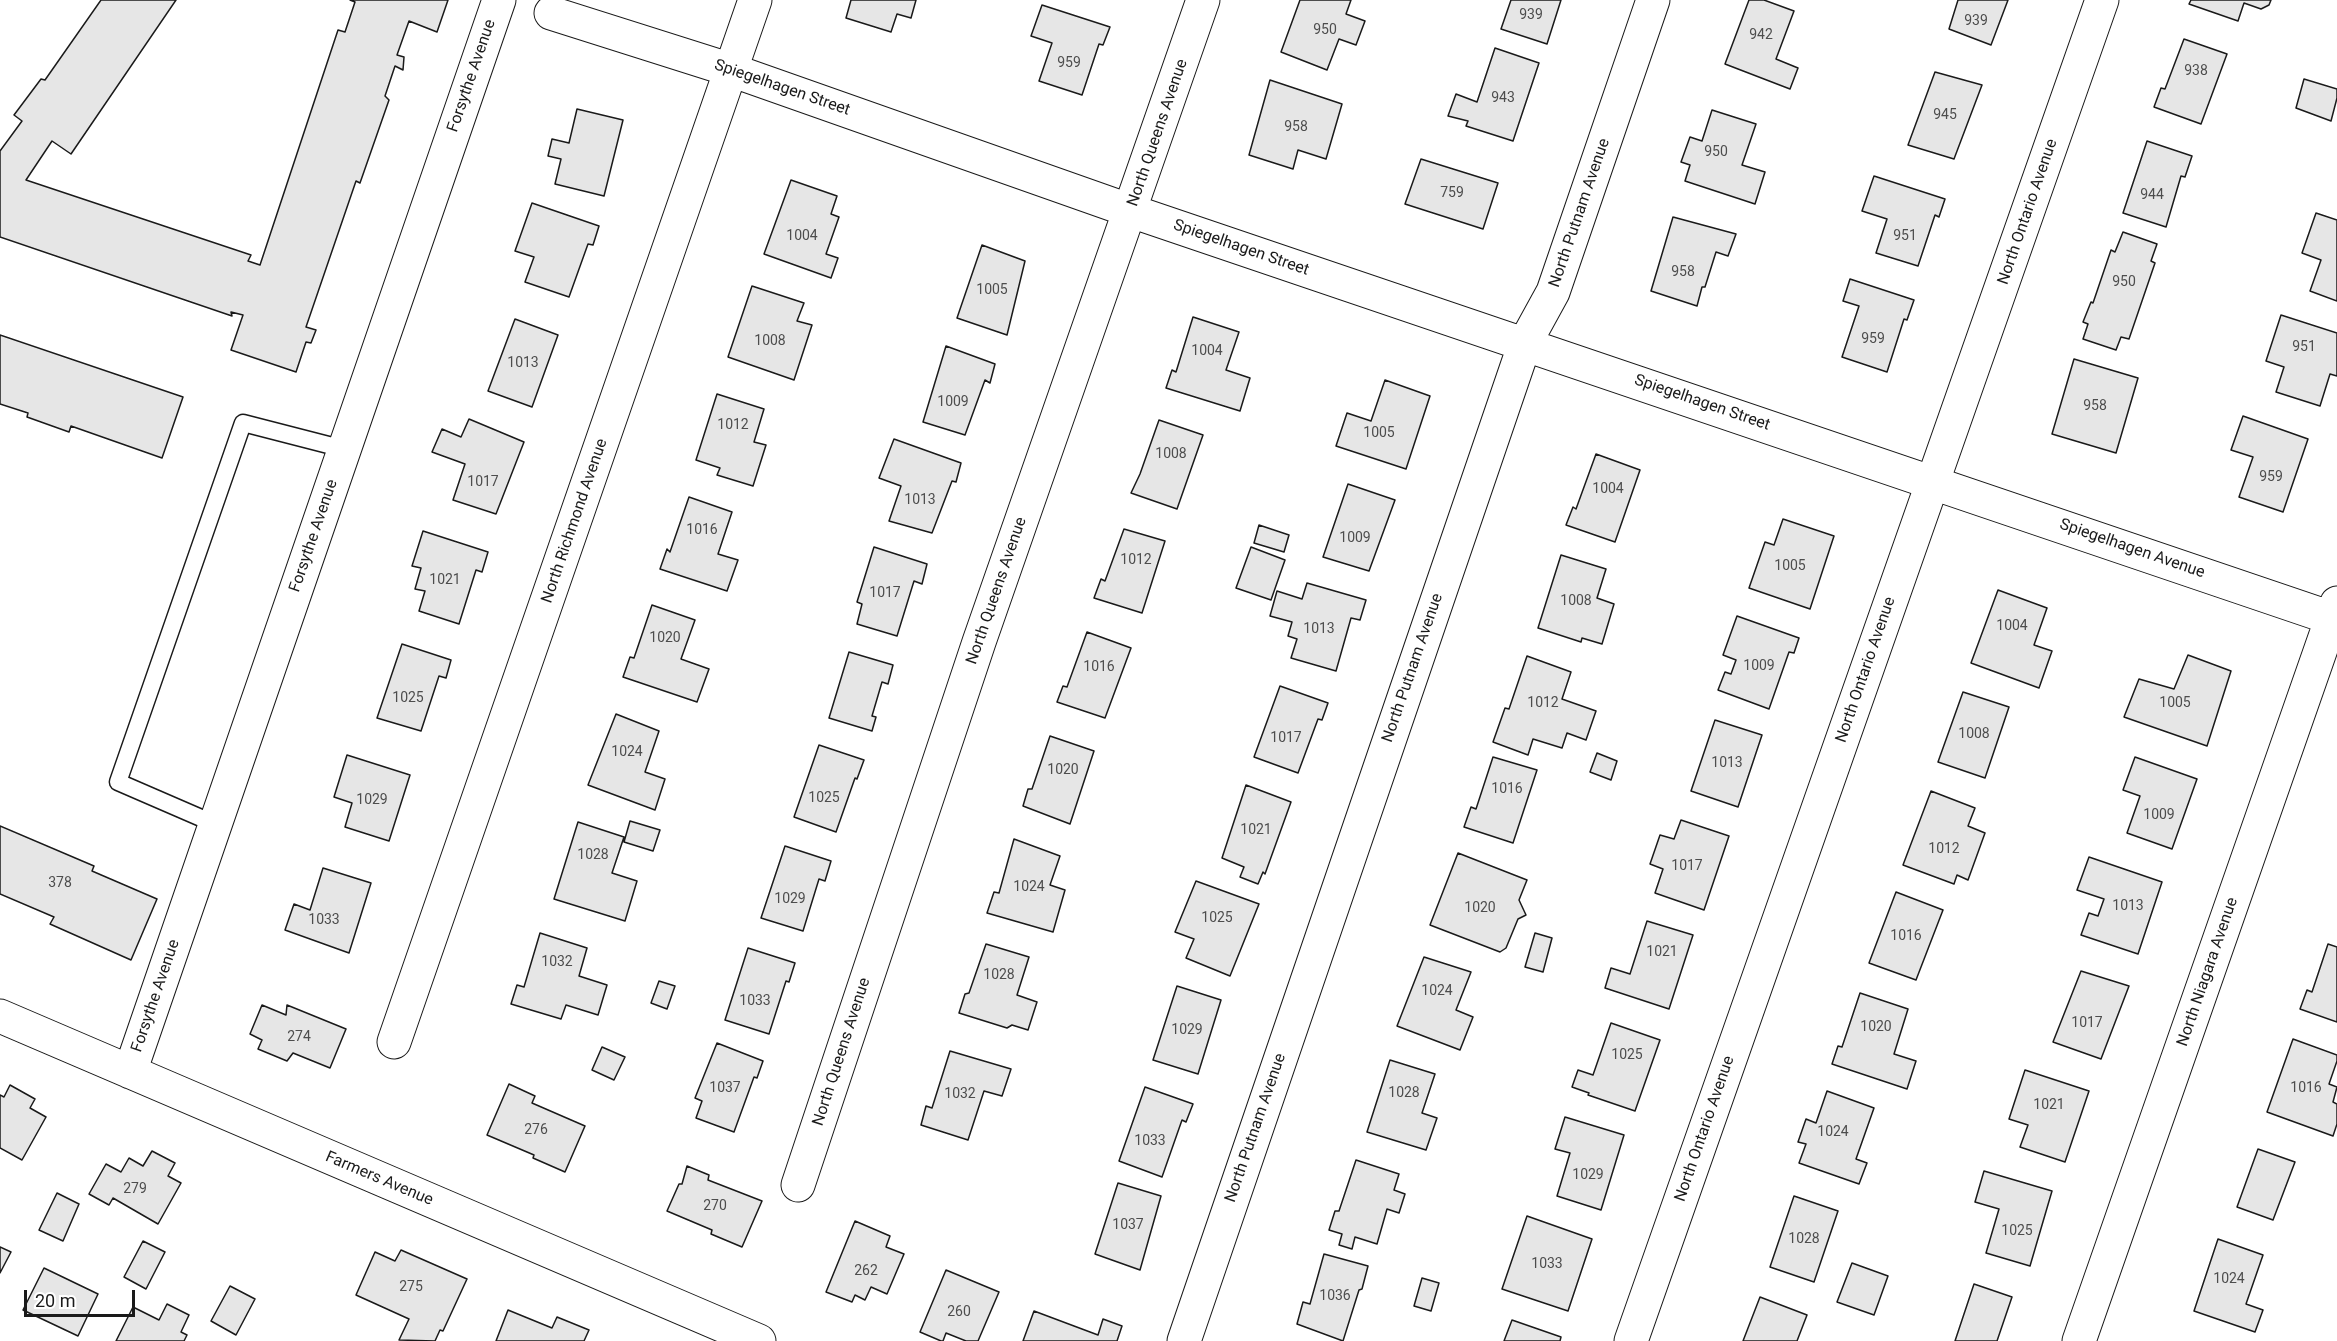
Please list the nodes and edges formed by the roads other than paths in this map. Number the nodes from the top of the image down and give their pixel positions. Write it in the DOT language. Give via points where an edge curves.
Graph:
graph roads {
  1 [pos="499,0"];
  2 [pos="755,0"];
  3 [pos="1203,0"];
  4 [pos="1653,0"];
  5 [pos="2102,0"];
  6 [pos="551,13"];
  7 [pos="731,70"];
  8 [pos="1131,211"];
  9 [pos="1525,343"];
  10 [pos="344,449"];
  11 [pos="1933,481"];
  12 [pos="2335,613"];
  13 [pos="215,824"];
  14 [pos="0,1016"];
  15 [pos="394,1042"];
  16 [pos="130,1072"];
  17 [pos="798,1185"];
  18 [pos="759,1341"];
  19 [pos="1184,1341"];
  20 [pos="1631,1341"];
  21 [pos="2079,1341"];
  1 -- 10 [label="street, Forsythe Avenue"];
  2 -- 7 [label="street, North Richmond Avenue"];
  3 -- 8 [label="street, North Queens Avenue"];
  4 -- 9 [label="street, North Putnam Avenue" via="1553,292"];
  5 -- 11 [label="street, North Ontario Avenue"];
  6 -- 7 [label="street, Spiegelhagen Street"];
  7 -- 8 [label="street, Spiegelhagen Street"];
  7 -- 15 [label="street, North Richmond Avenue"];
  8 -- 9 [label="street, Spiegelhagen Street"];
  8 -- 17 [label="street, North Queens Avenue" via="979,642"];
  9 -- 11 [label="street, Spiegelhagen Street"];
  9 -- 19 [label="street, North Putnam Avenue"];
  10 -- 13 [label="street, Forsythe Avenue"];
  10 -- 13 [label="lane" via="243,423 118,782"];
  11 -- 12 [label="street, Spiegelhagen Avenue"];
  11 -- 20 [label="street, North Ontario Avenue"];
  12 -- 21 [label="street, North Niagara Avenue"];
  13 -- 16 [label="street, Forsythe Avenue"];
  14 -- 16 [label="street, Farmers Avenue"];
  16 -- 18 [label="street, Farmers Avenue"];
}
